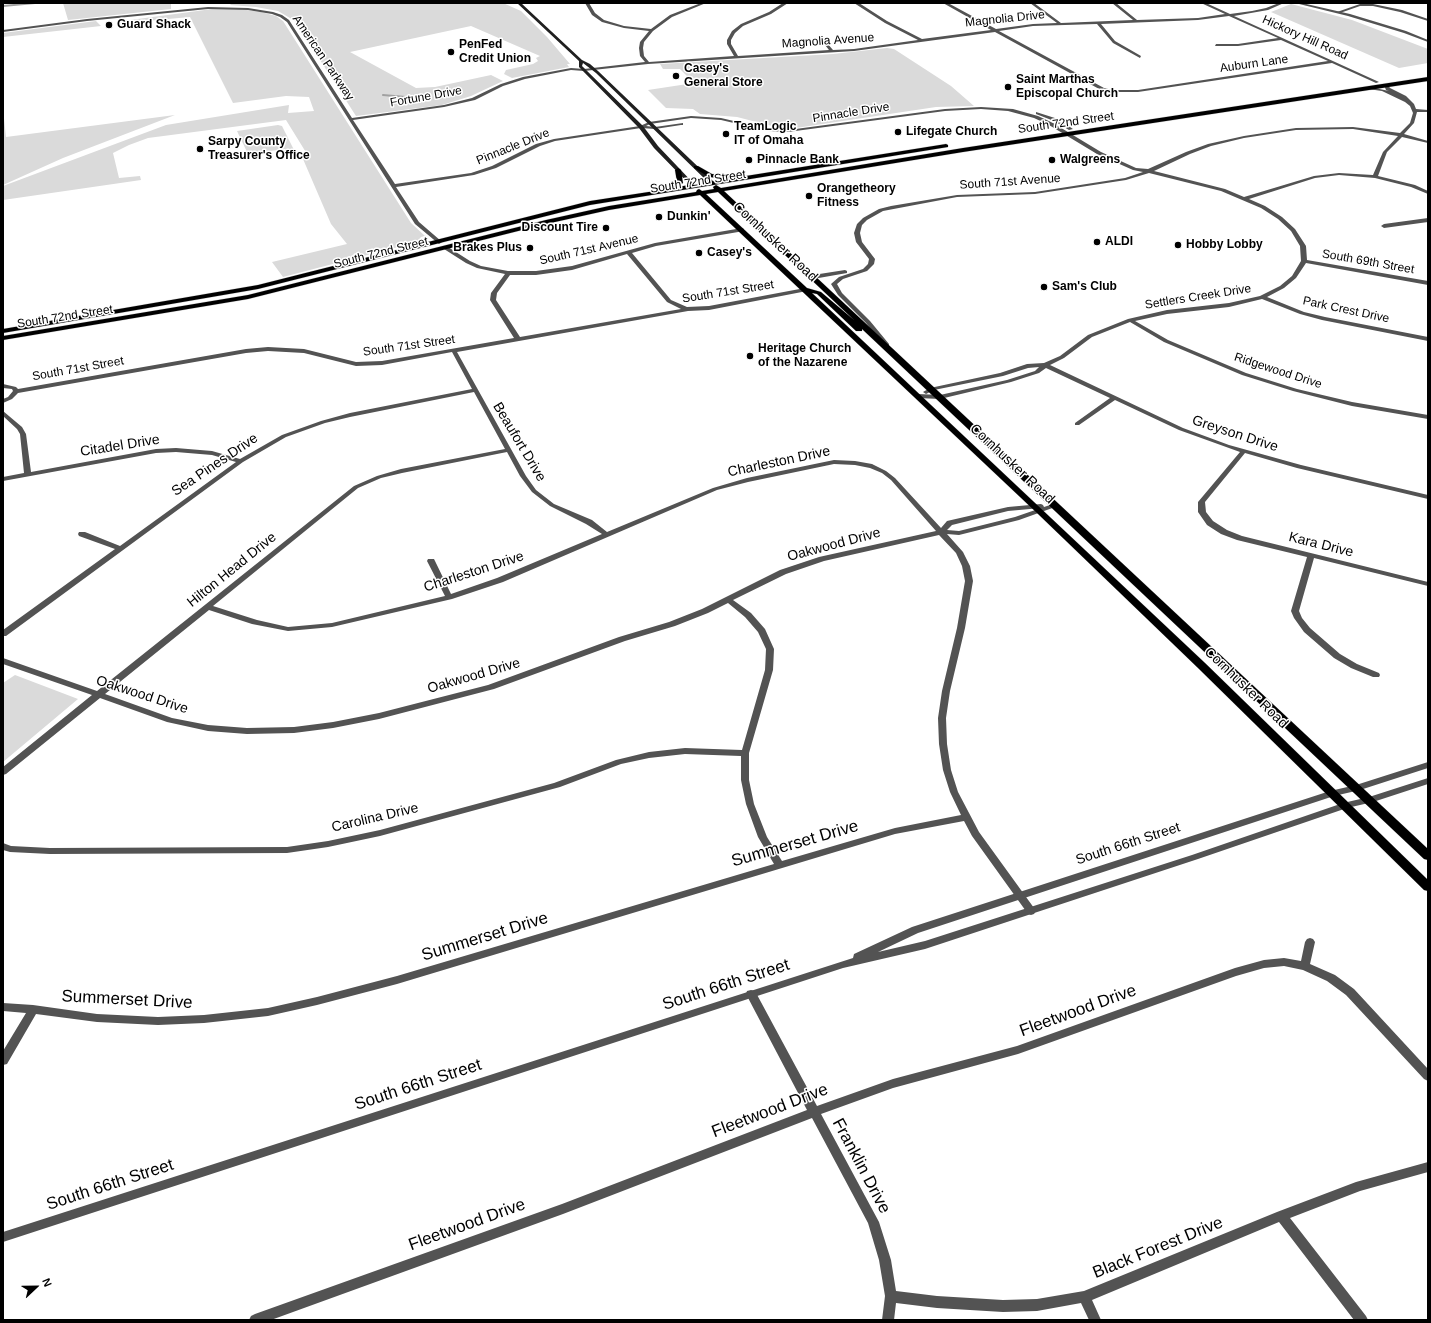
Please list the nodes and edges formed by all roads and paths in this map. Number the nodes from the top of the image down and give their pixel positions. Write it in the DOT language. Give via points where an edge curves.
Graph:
graph roads {
  1 [pos="519,3"];
  2 [pos="587,3"];
  3 [pos="704,3"];
  4 [pos="786,3"];
  5 [pos="856,3"];
  6 [pos="945,3"];
  7 [pos="1032,3"];
  8 [pos="1114,3"];
  9 [pos="1203,3"];
  10 [pos="1282,3"];
  11 [pos="1297,3"];
  12 [pos="1372,4"];
  13 [pos="1360,11"];
  14 [pos="1339,12"];
  15 [pos="1354,13"];
  16 [pos="1428,14"];
  17 [pos="1230,15"];
  18 [pos="1349,15"];
  19 [pos="1417,16"];
  20 [pos="1428,20"];
  21 [pos="1098,22"];
  22 [pos="1137,22"];
  23 [pos="1059,23"];
  24 [pos="1389,28"];
  25 [pos="994,29"];
  26 [pos="652,30"];
  27 [pos="3,31"];
  28 [pos="820,36"];
  29 [pos="1281,39"];
  30 [pos="921,40"];
  31 [pos="1428,41"];
  32 [pos="1216,45"];
  33 [pos="1428,45"];
  34 [pos="832,52"];
  35 [pos="736,56"];
  36 [pos="1140,57"];
  37 [pos="647,61"];
  38 [pos="1333,62"];
  39 [pos="580,64"];
  40 [pos="590,65"];
  41 [pos="594,69"];
  42 [pos="571,70"];
  43 [pos="584,70"];
  44 [pos="1428,74"];
  45 [pos="1428,79"];
  46 [pos="1377,82"];
  47 [pos="1386,86"];
  48 [pos="1370,88"];
  49 [pos="1407,101"];
  50 [pos="1008,110"];
  51 [pos="1414,110"];
  52 [pos="1428,110"];
  53 [pos="351,119"];
  54 [pos="698,119"];
  55 [pos="649,123"];
  56 [pos="641,127"];
  57 [pos="655,128"];
  58 [pos="1061,129"];
  59 [pos="1069,131"];
  60 [pos="1077,133"];
  61 [pos="1401,135"];
  62 [pos="1428,142"];
  63 [pos="696,167"];
  64 [pos="678,170"];
  65 [pos="1149,171"];
  66 [pos="763,175"];
  67 [pos="1375,177"];
  68 [pos="712,183"];
  69 [pos="756,184"];
  70 [pos="393,186"];
  71 [pos="694,186"];
  72 [pos="720,190"];
  73 [pos="664,191"];
  74 [pos="701,193"];
  75 [pos="1428,194"];
  76 [pos="1244,199"];
  77 [pos="660,200"];
  78 [pos="716,207"];
  79 [pos="547,213"];
  80 [pos="1428,220"];
  81 [pos="1384,226"];
  82 [pos="742,230"];
  83 [pos="439,242"];
  84 [pos="446,248"];
  85 [pos="628,252"];
  86 [pos="1304,261"];
  87 [pos="867,267"];
  88 [pos="508,273"];
  89 [pos="345,274"];
  90 [pos="813,277"];
  91 [pos="1428,283"];
  92 [pos="805,290"];
  93 [pos="1262,297"];
  94 [pos="688,309"];
  95 [pos="1130,320"];
  96 [pos="3,331"];
  97 [pos="3,338"];
  98 [pos="518,339"];
  99 [pos="1428,339"];
  100 [pos="454,351"];
  101 [pos="890,351"];
  102 [pos="896,357"];
  103 [pos="1045,365"];
  104 [pos="3,386"];
  105 [pos="932,389"];
  106 [pos="475,390"];
  107 [pos="16,391"];
  108 [pos="918,396"];
  109 [pos="940,396"];
  110 [pos="1114,398"];
  111 [pos="3,401"];
  112 [pos="3,413"];
  113 [pos="1428,417"];
  114 [pos="1077,424"];
  115 [pos="508,450"];
  116 [pos="1244,451"];
  117 [pos="241,461"];
  118 [pos="28,474"];
  119 [pos="3,479"];
  120 [pos="1428,497"];
  121 [pos="1056,505"];
  122 [pos="1037,509"];
  123 [pos="941,532"];
  124 [pos="82,534"];
  125 [pos="607,535"];
  126 [pos="120,548"];
  127 [pos="1312,556"];
  128 [pos="430,561"];
  129 [pos="1428,584"];
  130 [pos="449,597"];
  131 [pos="729,600"];
  132 [pos="207,607"];
  133 [pos="3,634"];
  134 [pos="3,661"];
  135 [pos="1376,675"];
  136 [pos="98,694"];
  137 [pos="745,753"];
  138 [pos="1428,766"];
  139 [pos="3,772"];
  140 [pos="1428,781"];
  141 [pos="1357,788"];
  142 [pos="1333,793"];
  143 [pos="1370,800"];
  144 [pos="1346,805"];
  145 [pos="966,817"];
  146 [pos="3,846"];
  147 [pos="1428,856"];
  148 [pos="780,865"];
  149 [pos="1428,886"];
  150 [pos="1020,896"];
  151 [pos="1031,911"];
  152 [pos="1310,942"];
  153 [pos="843,964"];
  154 [pos="1305,966"];
  155 [pos="751,994"];
  156 [pos="3,1007"];
  157 [pos="33,1009"];
  158 [pos="3,1061"];
  159 [pos="1428,1076"];
  160 [pos="814,1112"];
  161 [pos="1428,1166"];
  162 [pos="1281,1216"];
  163 [pos="3,1237"];
  164 [pos="891,1296"];
  165 [pos="1084,1297"];
  166 [pos="254,1320"];
  167 [pos="888,1320"];
  168 [pos="1095,1320"];
  169 [pos="1362,1320"];
  1 -- 39 [label="main road, Cornhusker Road"];
  2 -- 26 [label="street" via="603,22"];
  3 -- 26 [label="street" via="671,16"];
  4 -- 35 [label="street" via="733,32 729,44"];
  5 -- 30 [label="street"];
  6 -- 25 [label="street, Auburn Lane"];
  7 -- 23 [label="street"];
  8 -- 22 [label="street"];
  9 -- 17 [label="street, Hickory Hill Road"];
  10 -- 17 [label="street, Magnolia Drive" via="1266,9"];
  11 -- 14 [label="street"];
  12 -- 13 [label="street"];
  12 -- 14 [label="street"];
  12 -- 19 [label="street"];
  14 -- 18 [label="street"];
  15 -- 18 [label="street"];
  16 -- 19 [label="street"];
  17 -- 22 [label="street, Magnolia Drive"];
  17 -- 29 [label="street, Hickory Hill Road"];
  18 -- 24 [label="street"];
  19 -- 20 [label="street"];
  21 -- 22 [label="street, Magnolia Drive"];
  21 -- 23 [label="street, Magnolia Drive"];
  21 -- 36 [label="street" via="1114,42"];
  23 -- 25 [label="street, Magnolia Drive"];
  24 -- 31 [label="street"];
  24 -- 33 [label="street"];
  25 -- 30 [label="street, Magnolia Drive"];
  25 -- 38 [label="street, Auburn Lane" via="1103,89 1127,92"];
  26 -- 37 [label="street" via="642,42 641,52"];
  27 -- 53 [label="street, American Parkway" via="208,8 248,9 273,13 288,21"];
  28 -- 34 [label="street"];
  29 -- 32 [label="street" via="1238,45"];
  29 -- 38 [label="street, Hickory Hill Road"];
  30 -- 34 [label="street, Magnolia Avenue"];
  34 -- 35 [label="street, Magnolia Avenue"];
  35 -- 37 [label="street, Magnolia Avenue"];
  37 -- 40 [label="street, Magnolia Avenue"];
  37 -- 41 [label="street, Magnolia Avenue"];
  38 -- 46 [label="street, Hickory Hill Road"];
  39 -- 40 [label="street, Magnolia Avenue"];
  39 -- 42 [label="street, Fortune Drive"];
  39 -- 43 [label="main road, Cornhusker Road"];
  40 -- 41 [label="main road, Cornhusker Road"];
  41 -- 43 [label="street, Magnolia Avenue"];
  41 -- 55 [label="main road, Cornhusker Road"];
  42 -- 43 [label="street, Fortune Drive"];
  42 -- 53 [label="street, Fortune Drive" via="530,76 502,85 473,99 444,106"];
  43 -- 56 [label="main road, Cornhusker Road"];
  44 -- 46 [label="main road, South 72nd Street"];
  45 -- 47 [label="main road, South 72nd Street"];
  46 -- 59 [label="main road, South 72nd Street"];
  47 -- 48 [label="main road, South 72nd Street"];
  47 -- 49 [label="street"];
  48 -- 49 [label="street" via="1383,90"];
  48 -- 60 [label="main road, South 72nd Street"];
  49 -- 51 [label="street"];
  50 -- 54 [label="street, Pinnacle Drive" via="945,110 788,132 721,119"];
  50 -- 58 [label="street, Pinnacle Drive" via="1036,117"];
  50 -- 59 [label="street, Pinnacle Drive" via="1039,113 1056,120"];
  51 -- 52 [label="street"];
  51 -- 61 [label="street" via="1412,123"];
  53 -- 70 [label="street, American Parkway"];
  54 -- 55 [label="street, Pinnacle Drive"];
  54 -- 57 [label="street, Pinnacle Drive"];
  55 -- 56 [label="street, Pinnacle Drive"];
  55 -- 57 [label="main road, Cornhusker Road"];
  56 -- 57 [label="street, Pinnacle Drive"];
  56 -- 64 [label="main road, Cornhusker Road"];
  56 -- 70 [label="street, Pinnacle Drive" via="554,140 472,174"];
  57 -- 63 [label="main road, Cornhusker Road"];
  58 -- 59 [label="main road, South 72nd Street"];
  58 -- 66 [label="main road, South 72nd Street"];
  59 -- 60 [label="main road, South 72nd Street"];
  59 -- 65 [label="street" via="1110,158 1135,169"];
  59 -- 69 [label="main road, South 72nd Street"];
  60 -- 65 [label="street" via="1107,152"];
  61 -- 62 [label="street, South 71st Avenue"];
  61 -- 65 [label="street, South 71st Avenue" via="1353,128 1296,129 1210,145"];
  61 -- 67 [label="street" via="1385,152"];
  63 -- 66 [label="main road" via="706,174 717,177"];
  63 -- 68 [label="main road, Cornhusker Road"];
  64 -- 71 [label="main road, Cornhusker Road"];
  64 -- 73 [label="main road" via="680,183"];
  65 -- 76 [label="street" via="1210,186"];
  65 -- 87 [label="street, South 71st Avenue" via="1126,179 1055,191 957,196 881,210 864,220 857,233 859,242 872,259"];
  66 -- 68 [label="main road, South 72nd Street"];
  67 -- 75 [label="street" via="1413,186"];
  67 -- 76 [label="street" via="1339,174 1314,177"];
  68 -- 71 [label="main road, South 72nd Street"];
  68 -- 72 [label="main road, Cornhusker Road"];
  69 -- 72 [label="main road, South 72nd Street"];
  69 -- 90 [label="main road" via="738,190 735,197 804,261"];
  70 -- 83 [label="street, American Parkway" via="417,223"];
  71 -- 73 [label="main road, South 72nd Street"];
  71 -- 74 [label="main road, Cornhusker Road"];
  72 -- 74 [label="main road, South 72nd Street"];
  72 -- 90 [label="main road, Cornhusker Road"];
  73 -- 79 [label="main road, South 72nd Street"];
  74 -- 77 [label="main road, South 72nd Street"];
  74 -- 78 [label="main road, Cornhusker Road"];
  76 -- 86 [label="street" via="1280,218 1293,230 1303,246"];
  77 -- 78 [label="main road" via="697,199"];
  77 -- 84 [label="main road, South 72nd Street" via="567,217"];
  78 -- 82 [label="main road, Cornhusker Road"];
  79 -- 83 [label="main road, South 72nd Street"];
  79 -- 84 [label="main road" via="512,226 455,241"];
  80 -- 81 [label="street"];
  82 -- 85 [label="street, South 71st Avenue"];
  82 -- 92 [label="main road, Cornhusker Road"];
  83 -- 89 [label="main road" via="440,244 435,246 370,264"];
  83 -- 96 [label="main road, South 72nd Street" via="244,290"];
  84 -- 88 [label="street, South 71st Avenue" via="480,267"];
  84 -- 89 [label="main road, South 72nd Street"];
  85 -- 88 [label="street, South 71st Avenue" via="556,271 536,274"];
  85 -- 94 [label="street" via="669,301"];
  86 -- 91 [label="street, South 69th Street"];
  86 -- 93 [label="street, Settlers Creek Drive" via="1294,276 1282,287"];
  87 -- 90 [label="street"];
  87 -- 102 [label="street" via="859,273 838,279 835,288 868,322"];
  88 -- 98 [label="street" via="494,293 493,300"];
  89 -- 97 [label="main road, South 72nd Street" via="227,301"];
  90 -- 101 [label="main road, Cornhusker Road"];
  92 -- 94 [label="street, South 71st Street" via="709,308"];
  92 -- 101 [label="main road" via="819,293 853,325"];
  92 -- 108 [label="main road, Cornhusker Road"];
  93 -- 95 [label="street, Settlers Creek Drive" via="1229,305 1167,312"];
  93 -- 99 [label="street, Park Crest Drive" via="1324,319"];
  94 -- 98 [label="street, South 71st Street"];
  95 -- 103 [label="street, Settlers Creek Drive" via="1090,336"];
  95 -- 113 [label="street, Ridgewood Drive" via="1166,341 1244,374 1352,404"];
  98 -- 100 [label="street, South 71st Street"];
  100 -- 106 [label="street, Beaufort Drive"];
  100 -- 107 [label="street, South 71st Street" via="368,364 342,362 304,351 257,350"];
  101 -- 102 [label="main road, Cornhusker Road"];
  102 -- 105 [label="main road, Cornhusker Road"];
  103 -- 105 [label="street, Settlers Creek Drive" via="1027,366 1001,375"];
  103 -- 109 [label="street, Settlers Creek Drive" via="1037,372 1018,379"];
  103 -- 110 [label="street, Greyson Drive"];
  104 -- 107 [label="street" via="14,388"];
  105 -- 108 [label="street, Settlers Creek Drive"];
  105 -- 109 [label="main road, Cornhusker Road"];
  106 -- 115 [label="street, Beaufort Drive"];
  106 -- 117 [label="street, Sea Pines Drive" via="323,422 284,436"];
  107 -- 111 [label="street"];
  108 -- 109 [label="street, Settlers Creek Drive"];
  108 -- 122 [label="main road, Cornhusker Road"];
  109 -- 121 [label="main road, Cornhusker Road"];
  110 -- 114 [label="street"];
  110 -- 116 [label="street, Greyson Drive" via="1181,429"];
  112 -- 118 [label="street" via="23,434"];
  115 -- 125 [label="street, Beaufort Drive" via="534,491 552,505 589,522"];
  115 -- 132 [label="street, Hilton Head Drive" via="402,471 356,487"];
  116 -- 120 [label="street, Greyson Drive" via="1299,467"];
  116 -- 127 [label="street, Kara Drive" via="1201,502 1202,512 1210,523 1224,532"];
  117 -- 118 [label="street, Citadel Drive" via="212,453 156,451"];
  117 -- 126 [label="street, Sea Pines Drive"];
  118 -- 119 [label="street, Citadel Drive"];
  121 -- 122 [label="street, Oakwood Drive"];
  121 -- 141 [label="main road, Cornhusker Road"];
  122 -- 123 [label="street, Oakwood Drive" via="1017,519 960,533"];
  122 -- 123 [label="street, Oakwood Drive" via="1008,509 950,523"];
  122 -- 142 [label="main road, Cornhusker Road"];
  123 -- 125 [label="street, Charleston Drive" via="884,472 872,466 834,462 715,489"];
  123 -- 131 [label="street, Oakwood Drive" via="822,559 783,572"];
  123 -- 145 [label="street, Charleston Drive" via="959,552 966,566 969,581 942,718 947,770"];
  124 -- 126 [label="street"];
  125 -- 130 [label="street, Charleston Drive" via="500,580"];
  126 -- 133 [label="street, Sea Pines Drive"];
  127 -- 129 [label="street, Kara Drive"];
  127 -- 135 [label="street" via="1295,612 1298,618 1337,656"];
  128 -- 130 [label="street"];
  130 -- 132 [label="street, Charleston Drive" via="332,625 288,629"];
  131 -- 136 [label="street, Oakwood Drive" via="672,624 622,639 491,687 334,725 294,730 247,731 208,728 170,720"];
  131 -- 137 [label="street" via="748,615 762,631 770,649 769,670"];
  132 -- 136 [label="street, Hilton Head Drive"];
  134 -- 136 [label="street, Oakwood Drive"];
  136 -- 139 [label="street, Hilton Head Drive"];
  137 -- 146 [label="street, Carolina Drive" via="686,751 649,755 620,762 557,785 380,833 287,850 50,851 10,849"];
  137 -- 148 [label="street" via="744,780 750,804 763,837"];
  138 -- 141 [label="street, South 66th Street"];
  140 -- 143 [label="street, South 66th Street"];
  141 -- 142 [label="street, South 66th Street"];
  141 -- 143 [label="main road, Cornhusker Road"];
  142 -- 144 [label="main road, Cornhusker Road"];
  142 -- 150 [label="street, South 66th Street"];
  143 -- 144 [label="street, South 66th Street"];
  143 -- 147 [label="main road, Cornhusker Road"];
  144 -- 149 [label="main road, Cornhusker Road"];
  144 -- 151 [label="street, South 66th Street"];
  145 -- 148 [label="street, Summerset Drive" via="895,831"];
  145 -- 150 [label="street, Charleston Drive" via="975,834"];
  148 -- 157 [label="street, Summerset Drive" via="397,980 317,1002 268,1012 158,1021 97,1018"];
  150 -- 151 [label="street, Charleston Drive"];
  150 -- 153 [label="street, South 66th Street" via="915,930"];
  151 -- 153 [label="street, South 66th Street" via="924,945"];
  152 -- 154 [label="street"];
  153 -- 155 [label="street, South 66th Street"];
  154 -- 159 [label="street, Fleetwood Drive" via="1331,978 1350,992"];
  154 -- 160 [label="street, Fleetwood Drive" via="1284,962 1264,964 1235,972 1018,1050 893,1084"];
  155 -- 160 [label="street, Franklin Drive"];
  155 -- 163 [label="street, South 66th Street"];
  156 -- 157 [label="street, Summerset Drive"];
  157 -- 158 [label="street"];
  160 -- 164 [label="street, Franklin Drive" via="873,1222 885,1260"];
  160 -- 166 [label="street, Fleetwood Drive" via="563,1209"];
  161 -- 162 [label="street, Black Forest Drive" via="1360,1186"];
  162 -- 165 [label="street, Black Forest Drive"];
  162 -- 169 [label="street"];
  164 -- 165 [label="street, Black Forest Drive" via="1003,1306 1037,1305"];
  164 -- 167 [label="street, Franklin Drive"];
  165 -- 168 [label="street"];
}
